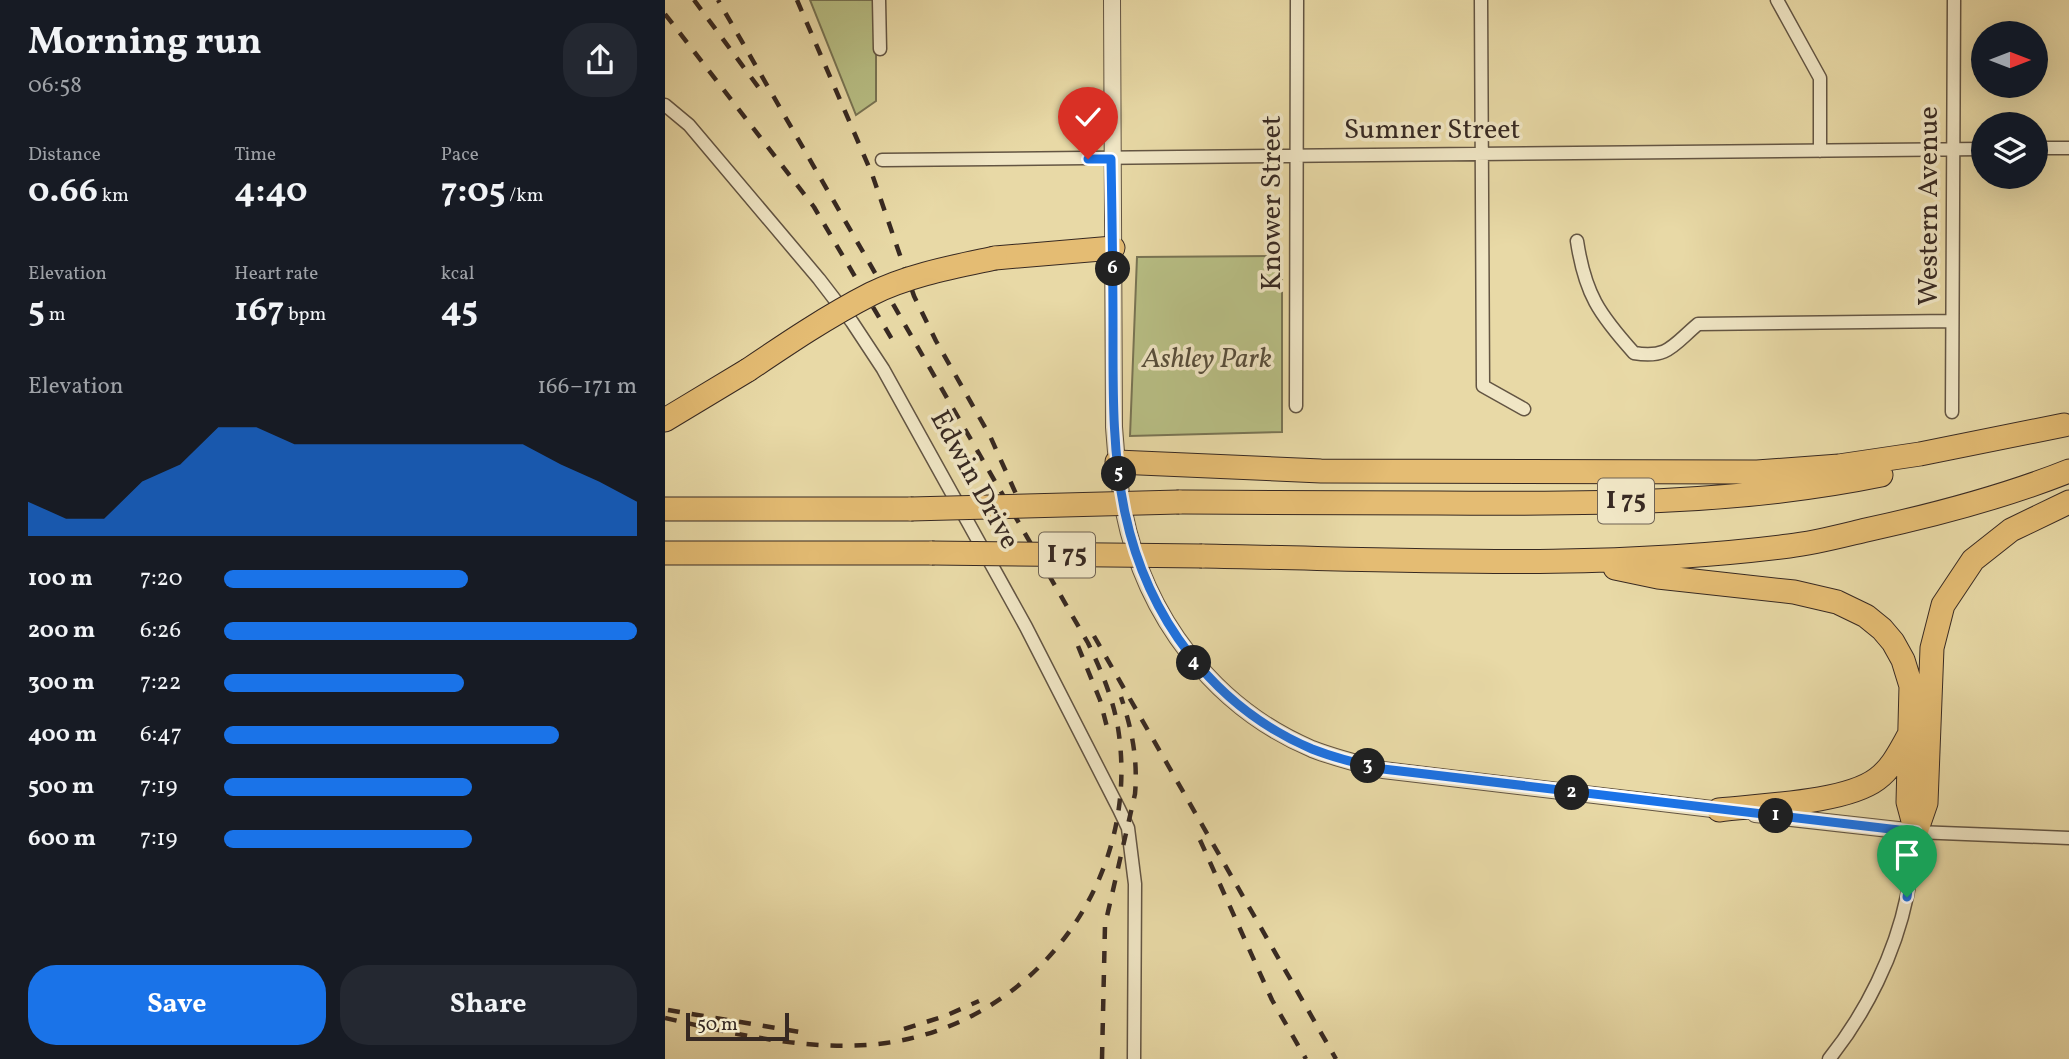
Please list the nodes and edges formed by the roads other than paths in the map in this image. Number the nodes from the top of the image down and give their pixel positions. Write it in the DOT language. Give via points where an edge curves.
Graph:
graph roads {
  1 [pos="879,0"];
  2 [pos="1112,0"];
  3 [pos="1297,0"];
  4 [pos="1481,0"];
  5 [pos="1777,0"];
  6 [pos="1954,0"];
  7 [pos="880,50"];
  8 [pos="665,104"];
  9 [pos="2048,148"];
  10 [pos="2069,148"];
  11 [pos="1954,149"];
  12 [pos="1971,149"];
  13 [pos="1820,151"];
  14 [pos="1481,155"];
  15 [pos="1297,156"];
  16 [pos="1111,159"];
  17 [pos="882,160"];
  18 [pos="1577,241"];
  19 [pos="1113,248"];
  20 [pos="1952,321"];
  21 [pos="1296,406"];
  22 [pos="1524,409"];
  23 [pos="1952,412"];
  24 [pos="665,421"];
  25 [pos="2067,424"];
  26 [pos="1117,463"];
  27 [pos="2069,471"];
  28 [pos="2069,502"];
  29 [pos="665,509"];
  30 [pos="665,554"];
  31 [pos="1584,562"];
  32 [pos="1910,732"];
  33 [pos="1719,810"];
  34 [pos="1916,832"];
  35 [pos="2069,838"];
  36 [pos="1134,1059"];
  37 [pos="1829,1059"];
  1 -- 7 [label="street"];
  2 -- 16 [label="street"];
  3 -- 15 [label="street, Knower Street"];
  4 -- 14 [label="street"];
  5 -- 13 [label="street" via="1820,78"];
  6 -- 11 [label="street, Western Avenue"];
  8 -- 36 [label="street, Edwin Drive" via="689,125 819,279 883,369 1026,627 1119,809 1128,828 1135,884"];
  9 -- 10 [label="street"];
  11 -- 12 [label="street, Sumner Street"];
  11 -- 13 [label="street, Sumner Street"];
  11 -- 20 [label="street, Western Avenue"];
  13 -- 14 [label="street, Sumner Street"];
  14 -- 15 [label="street, Sumner Street"];
  14 -- 22 [label="street" via="1483,386"];
  15 -- 16 [label="street, Sumner Street"];
  15 -- 21 [label="street, Knower Street"];
  16 -- 17 [label="street, Sumner Street"];
  16 -- 19 [label="street"];
  18 -- 20 [label="street" via="1582,271 1598,309 1634,353 1652,356 1666,352 1698,324"];
  19 -- 24 [label="highway, bridge" via="995,258 933,272 873,293"];
  19 -- 26 [label="street"];
  20 -- 23 [label="street, Western Avenue"];
  25 -- 26 [label="highway" via="1920,454 1758,472 1321,471"];
  25 -- 29 [label="highway, I 75 / I 75, bridge" via="1898,471 1752,496 1571,503 1179,502"];
  26 -- 33 [label="street" via="1135,552 1165,619 1215,685 1277,730 1310,748 1383,769"];
  27 -- 31 [label="highway, I 75" via="1911,521 1792,546"];
  28 -- 34 [label="highway" via="2011,530 1973,560 1943,605 1932,649 1926,803"];
  30 -- 31 [label="highway, I 75, bridge"];
  31 -- 32 [label="highway" via="1658,577 1794,592 1837,602 1866,616 1893,642 1903,660 1911,686"];
  32 -- 33 [label="highway" via="1895,760 1877,778 1851,793"];
  32 -- 34 [label="highway" via="1908,802"];
  33 -- 34 [label="street"];
  34 -- 35 [label="street"];
  34 -- 37 [label="street" via="1907,897 1880,978"];
}
